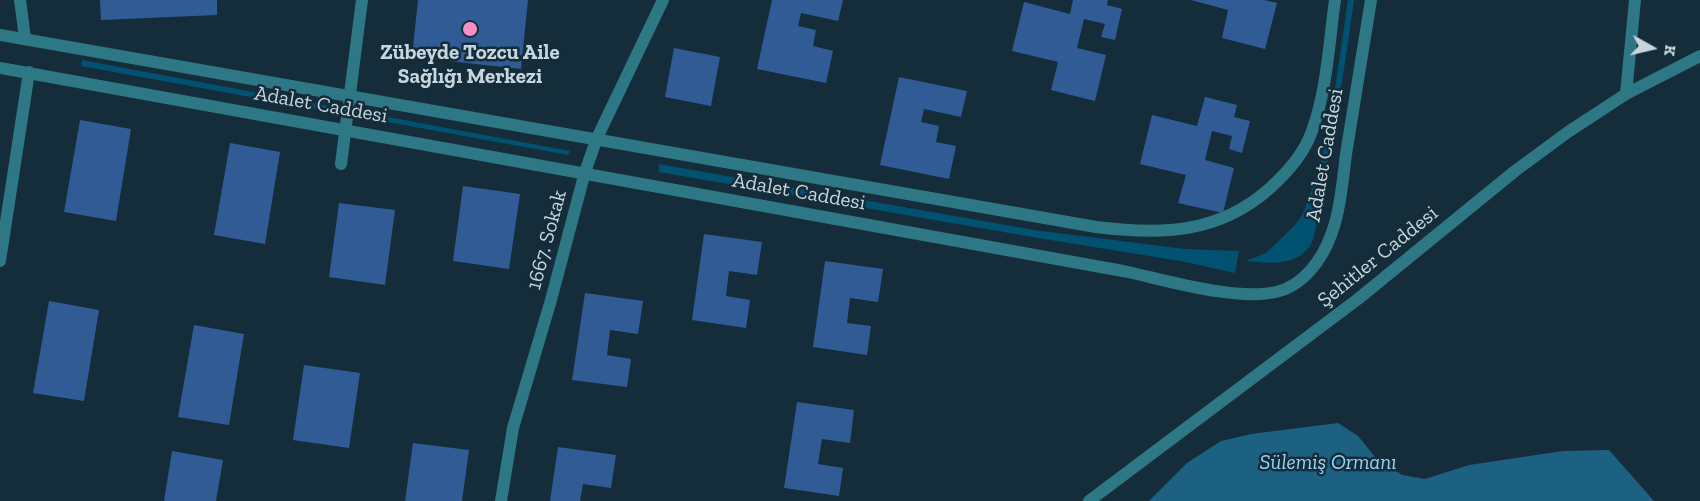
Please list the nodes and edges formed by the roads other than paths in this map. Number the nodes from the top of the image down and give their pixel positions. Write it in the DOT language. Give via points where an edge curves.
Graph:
graph roads {
  1 [pos="20,0"];
  2 [pos="362,0"];
  3 [pos="663,0"];
  4 [pos="1335,0"];
  5 [pos="1371,0"];
  6 [pos="1635,0"];
  7 [pos="0,35"];
  8 [pos="24,38"];
  9 [pos="1700,56"];
  10 [pos="0,68"];
  11 [pos="29,72"];
  12 [pos="1626,94"];
  13 [pos="350,95"];
  14 [pos="345,129"];
  15 [pos="597,138"];
  16 [pos="341,164"];
  17 [pos="585,172"];
  18 [pos="0,261"];
  19 [pos="501,501"];
  20 [pos="1089,501"];
  1 -- 8 [label="street"];
  2 -- 13 [label="street"];
  3 -- 15 [label="street, 1667. Sokak"];
  4 -- 15 [label="street" via="1320,106 1298,158 1258,199 1230,217 1184,229 1096,227"];
  5 -- 17 [label="street, Adalet Caddesi" via="1332,234 1317,263 1299,282 1278,291 1234,293"];
  6 -- 12 [label="street"];
  7 -- 8 [label="street"];
  8 -- 13 [label="street"];
  9 -- 12 [label="street, Şehitler Caddesi"];
  10 -- 11 [label="street, Adalet Caddesi"];
  11 -- 14 [label="street, Adalet Caddesi"];
  11 -- 18 [label="street"];
  12 -- 20 [label="street, Şehitler Caddesi" via="1515,171 1358,299"];
  13 -- 14 [label="street"];
  13 -- 15 [label="street"];
  14 -- 16 [label="street"];
  14 -- 17 [label="street, Adalet Caddesi"];
  15 -- 17 [label="street, 1667. Sokak"];
  17 -- 19 [label="street, 1667. Sokak" via="513,428"];
}
